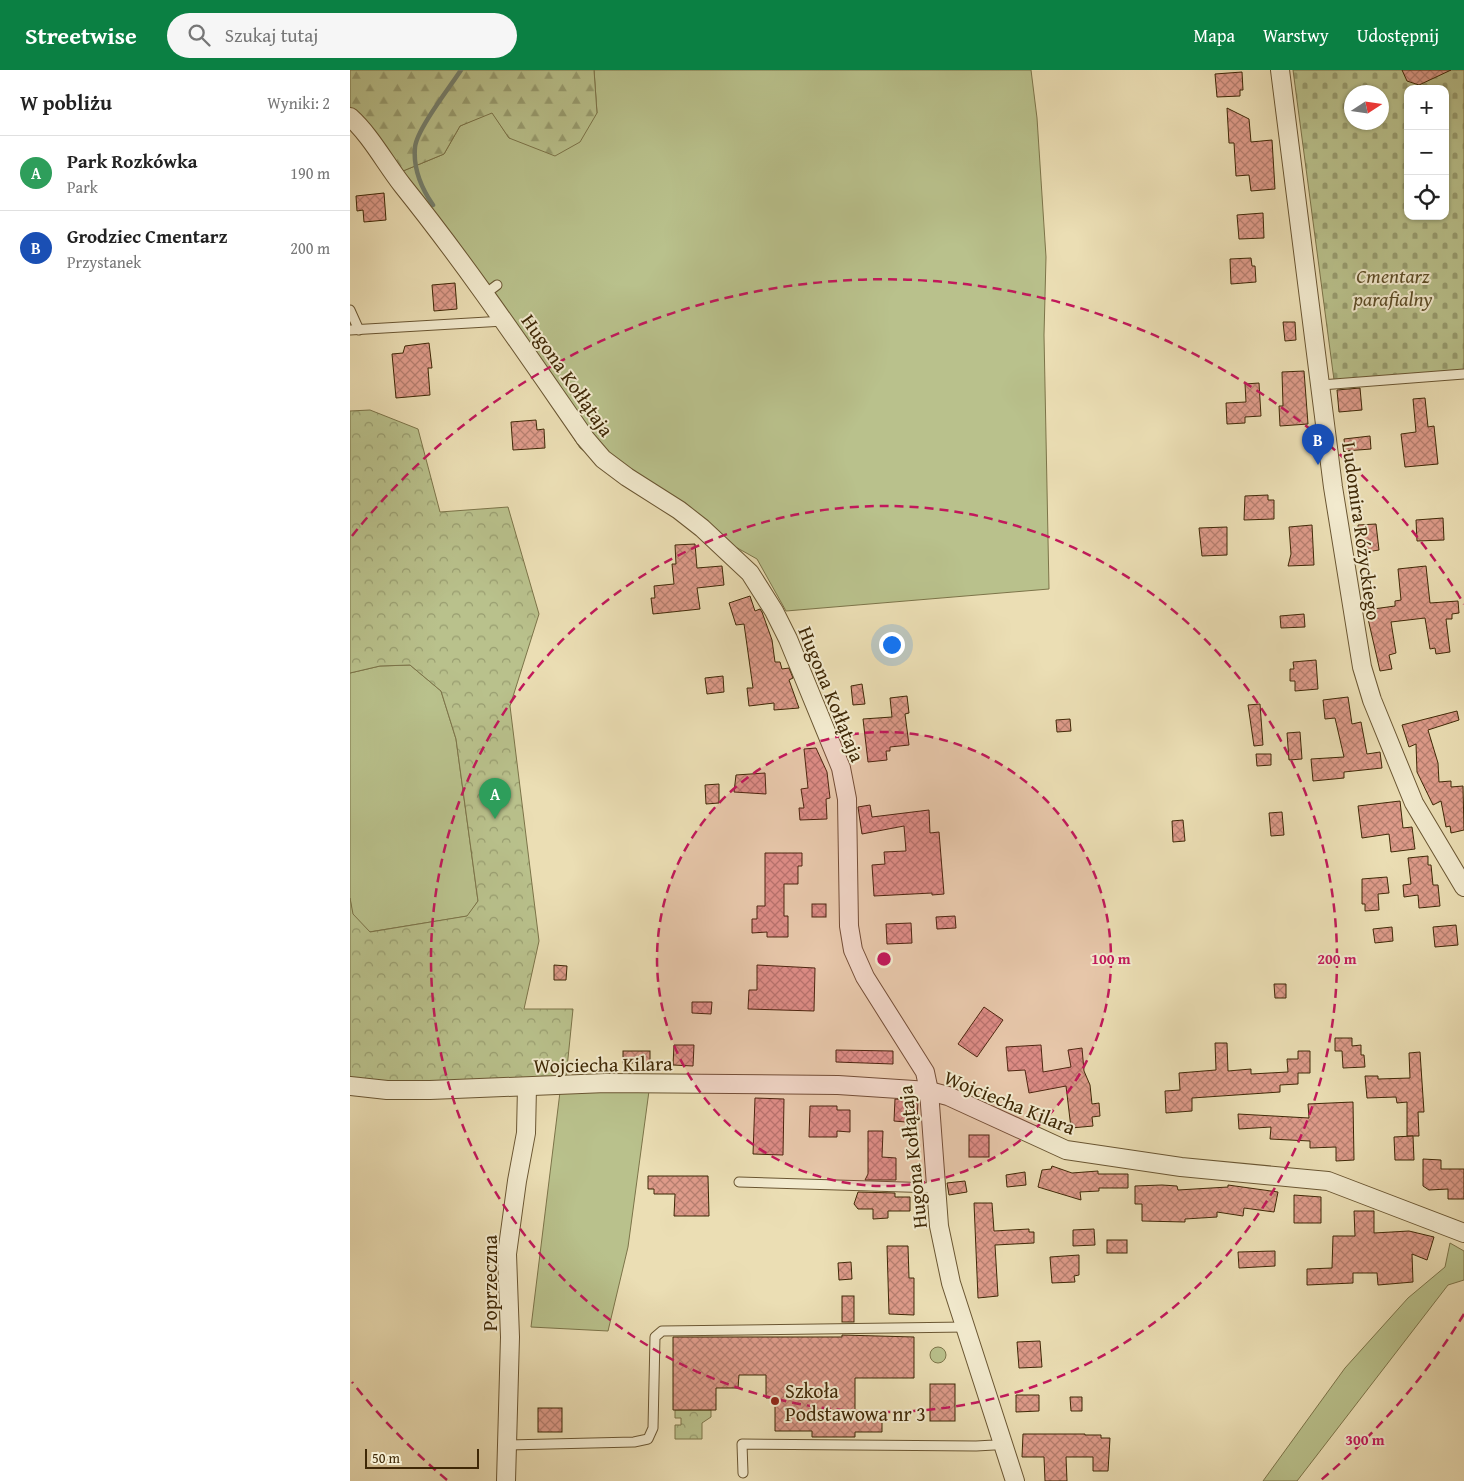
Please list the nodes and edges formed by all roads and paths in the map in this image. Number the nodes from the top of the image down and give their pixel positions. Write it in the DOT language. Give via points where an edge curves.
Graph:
graph roads {
  1 [pos="1280,70"];
  2 [pos="350,117"];
  3 [pos="350,310"];
  4 [pos="504,321"];
  5 [pos="355,330"];
  6 [pos="1464,374"];
  7 [pos="1321,386"];
  8 [pos="1464,887"];
  9 [pos="350,1086"];
  10 [pos="527,1087"];
  11 [pos="929,1091"];
  12 [pos="739,1182"];
  13 [pos="937,1188"];
  14 [pos="1464,1233"];
  15 [pos="966,1327"];
  16 [pos="1002,1442"];
  17 [pos="506,1445"];
  18 [pos="743,1473"];
  19 [pos="506,1481"];
  20 [pos="1015,1481"];
  1 -- 7 [label="street, Ludomira Różyckiego"];
  2 -- 4 [label="street, Hugona Kołłątaja" via="450,245 491,290"];
  3 -- 5 [label="lane"];
  4 -- 5 [label="lane"];
  4 -- 11 [label="street, Hugona Kołłątaja" via="603,459 702,528 750,573 774,611 841,768 847,799 849,926 854,950 865,978 925,1072"];
  6 -- 7 [label="lane"];
  7 -- 8 [label="street, Ludomira Różyckiego" via="1362,667 1414,803"];
  9 -- 10 [label="street, Wojciecha Kilara" via="387,1090"];
  10 -- 11 [label="street, Wojciecha Kilara" via="606,1083 818,1085"];
  10 -- 17 [label="street, Poprzeczna" via="526,1133 507,1254 510,1337"];
  11 -- 13 [label="street, Hugona Kołłątaja"];
  11 -- 14 [label="street, Wojciecha Kilara" via="948,1096 1066,1150 1181,1167 1328,1182"];
  12 -- 13 [label="lane"];
  13 -- 15 [label="street, Hugona Kołłątaja" via="949,1274"];
  15 -- 16 [label="street, Hugona Kołłątaja"];
  15 -- 17 [label="lane" via="662,1331 655,1336 653,1428 648,1439"];
  16 -- 18 [label="lane" via="976,1446 742,1444"];
  16 -- 20 [label="street, Hugona Kołłątaja"];
  17 -- 19 [label="street, Poprzeczna"];
}
